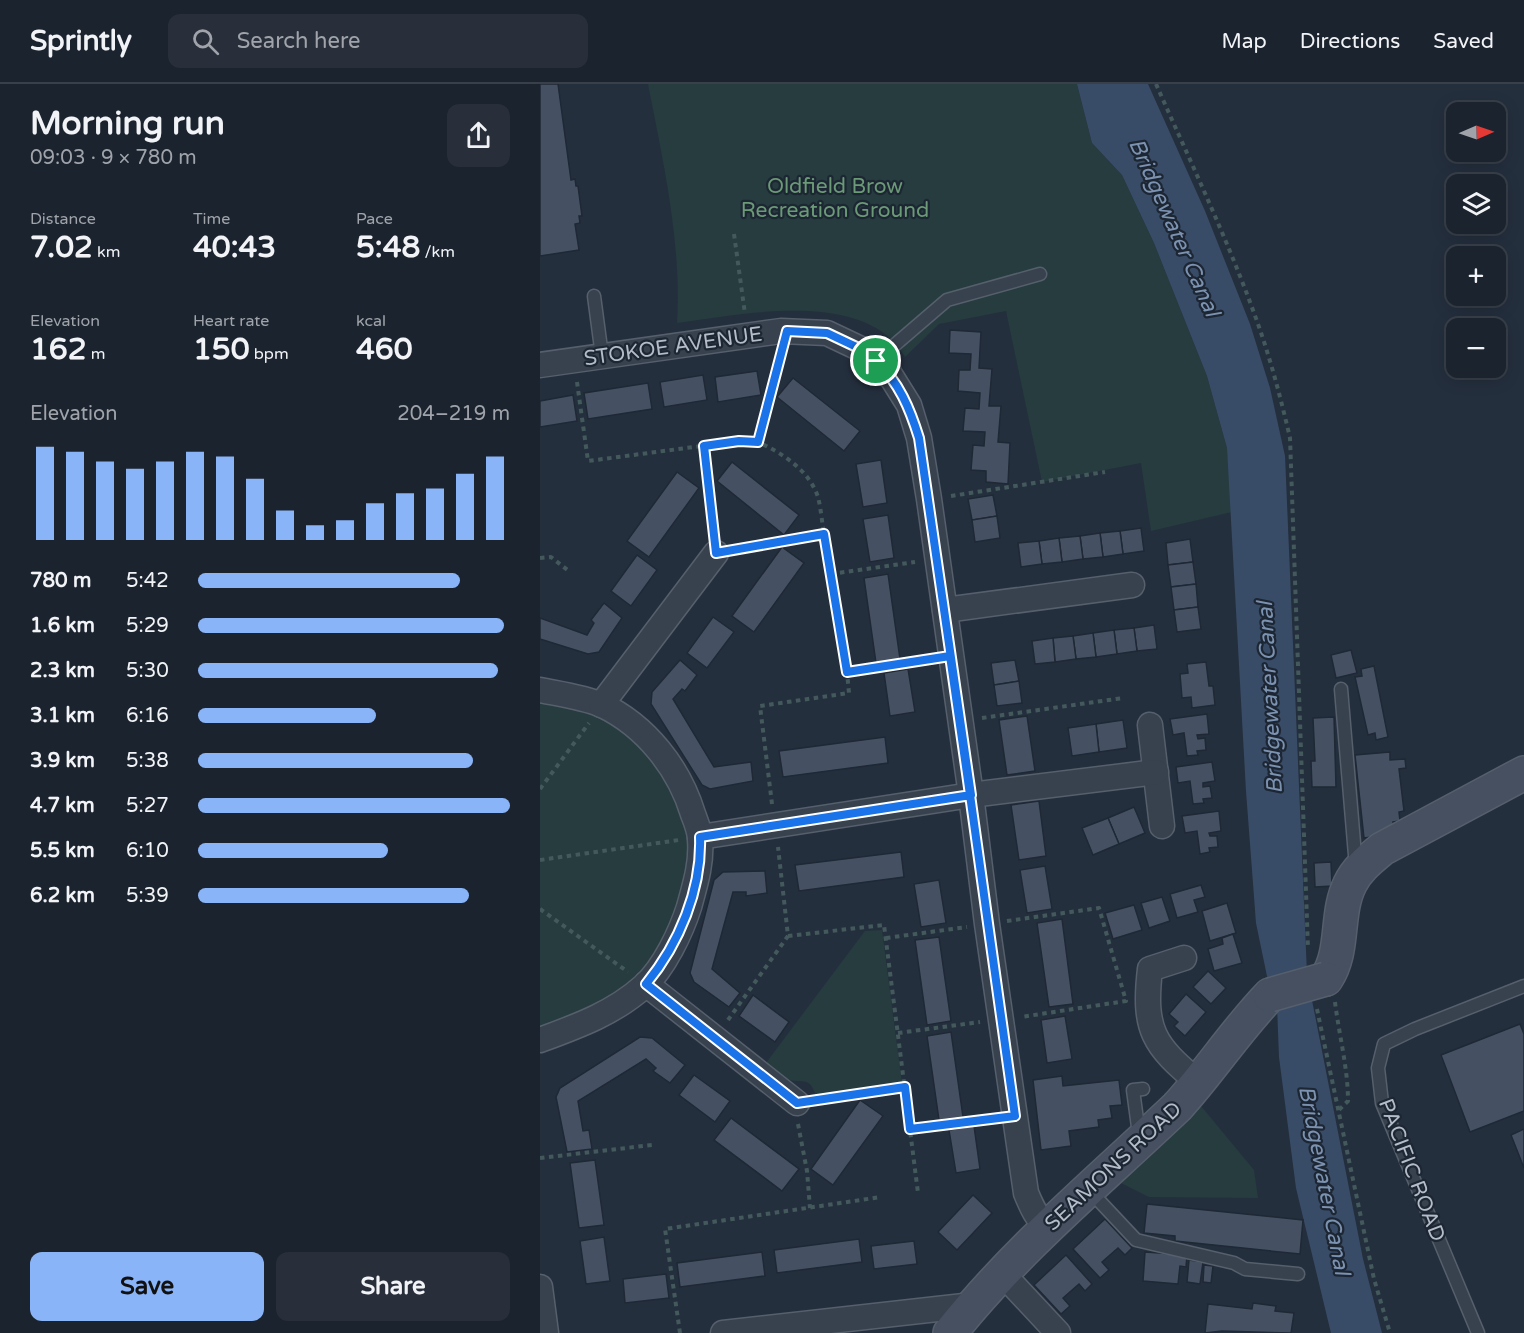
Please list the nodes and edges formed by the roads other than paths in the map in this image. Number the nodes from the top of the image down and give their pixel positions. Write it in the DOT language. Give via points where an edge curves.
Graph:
graph roads {
  1 [pos="1040,274"];
  2 [pos="594,296"];
  3 [pos="602,357"];
  4 [pos="876,361"];
  5 [pos="540,365"];
  6 [pos="716,553"];
  7 [pos="1132,585"];
  8 [pos="945,610"];
  9 [pos="1341,689"];
  10 [pos="540,690"];
  11 [pos="601,705"];
  12 [pos="1150,725"];
  13 [pos="1156,772"];
  14 [pos="1524,773"];
  15 [pos="971,795"];
  16 [pos="1162,826"];
  17 [pos="700,837"];
  18 [pos="1357,873"];
  19 [pos="1184,958"];
  20 [pos="646,984"];
  21 [pos="1524,986"];
  22 [pos="540,1040"];
  23 [pos="1199,1083"];
  24 [pos="1143,1089"];
  25 [pos="797,1103"];
  26 [pos="1147,1136"];
  27 [pos="1089,1190"];
  28 [pos="1048,1227"];
  29 [pos="1002,1273"];
  30 [pos="1298,1274"];
  31 [pos="540,1287"];
  32 [pos="973,1305"];
  33 [pos="546,1333"];
  34 [pos="723,1333"];
  35 [pos="950,1333"];
  36 [pos="1058,1333"];
  37 [pos="1478,1333"];
  1 -- 4 [label="lane" via="947,300"];
  2 -- 3 [label="lane"];
  3 -- 4 [label="street, STOKOE AVENUE" via="787,331 827,333 865,351"];
  3 -- 5 [label="street, STOKOE AVENUE"];
  4 -- 8 [label="street, STOKOE AVENUE" via="889,373 909,405 919,438"];
  6 -- 11 [label="street"];
  7 -- 8 [label="street"];
  8 -- 15 [label="street, STOKOE AVENUE"];
  9 -- 18 [label="lane"];
  10 -- 11 [label="street"];
  11 -- 17 [label="street" via="635,725 673,767"];
  12 -- 13 [label="street"];
  13 -- 15 [label="street"];
  13 -- 16 [label="street"];
  14 -- 18 [label="street" via="1382,849"];
  15 -- 17 [label="street"];
  15 -- 28 [label="street, STOKOE AVENUE" via="1026,1193 1032,1208"];
  17 -- 20 [label="street" via="696,882 685,918 658,970"];
  18 -- 23 [label="street, SEAMONS ROAD, bridge" via="1344,904 1332,970 1317,981 1270,995"];
  19 -- 23 [label="street" via="1144,972 1149,1021 1157,1041 1174,1063"];
  20 -- 22 [label="street" via="618,1007"];
  20 -- 25 [label="street"];
  21 -- 37 [label="lane, PACIFIC ROAD" via="1384,1044 1378,1068 1382,1103"];
  23 -- 26 [label="street, SEAMONS ROAD"];
  24 -- 26 [label="lane" via="1133,1090 1138,1127"];
  26 -- 27 [label="street, SEAMONS ROAD"];
  27 -- 28 [label="street, SEAMONS ROAD"];
  27 -- 30 [label="lane" via="1136,1240 1245,1269"];
  28 -- 29 [label="street, SEAMONS ROAD"];
  29 -- 32 [label="street, SEAMONS ROAD"];
  29 -- 36 [label="street"];
  31 -- 33 [label="street"];
  32 -- 34 [label="street"];
  32 -- 35 [label="street, SEAMONS ROAD"];
}
